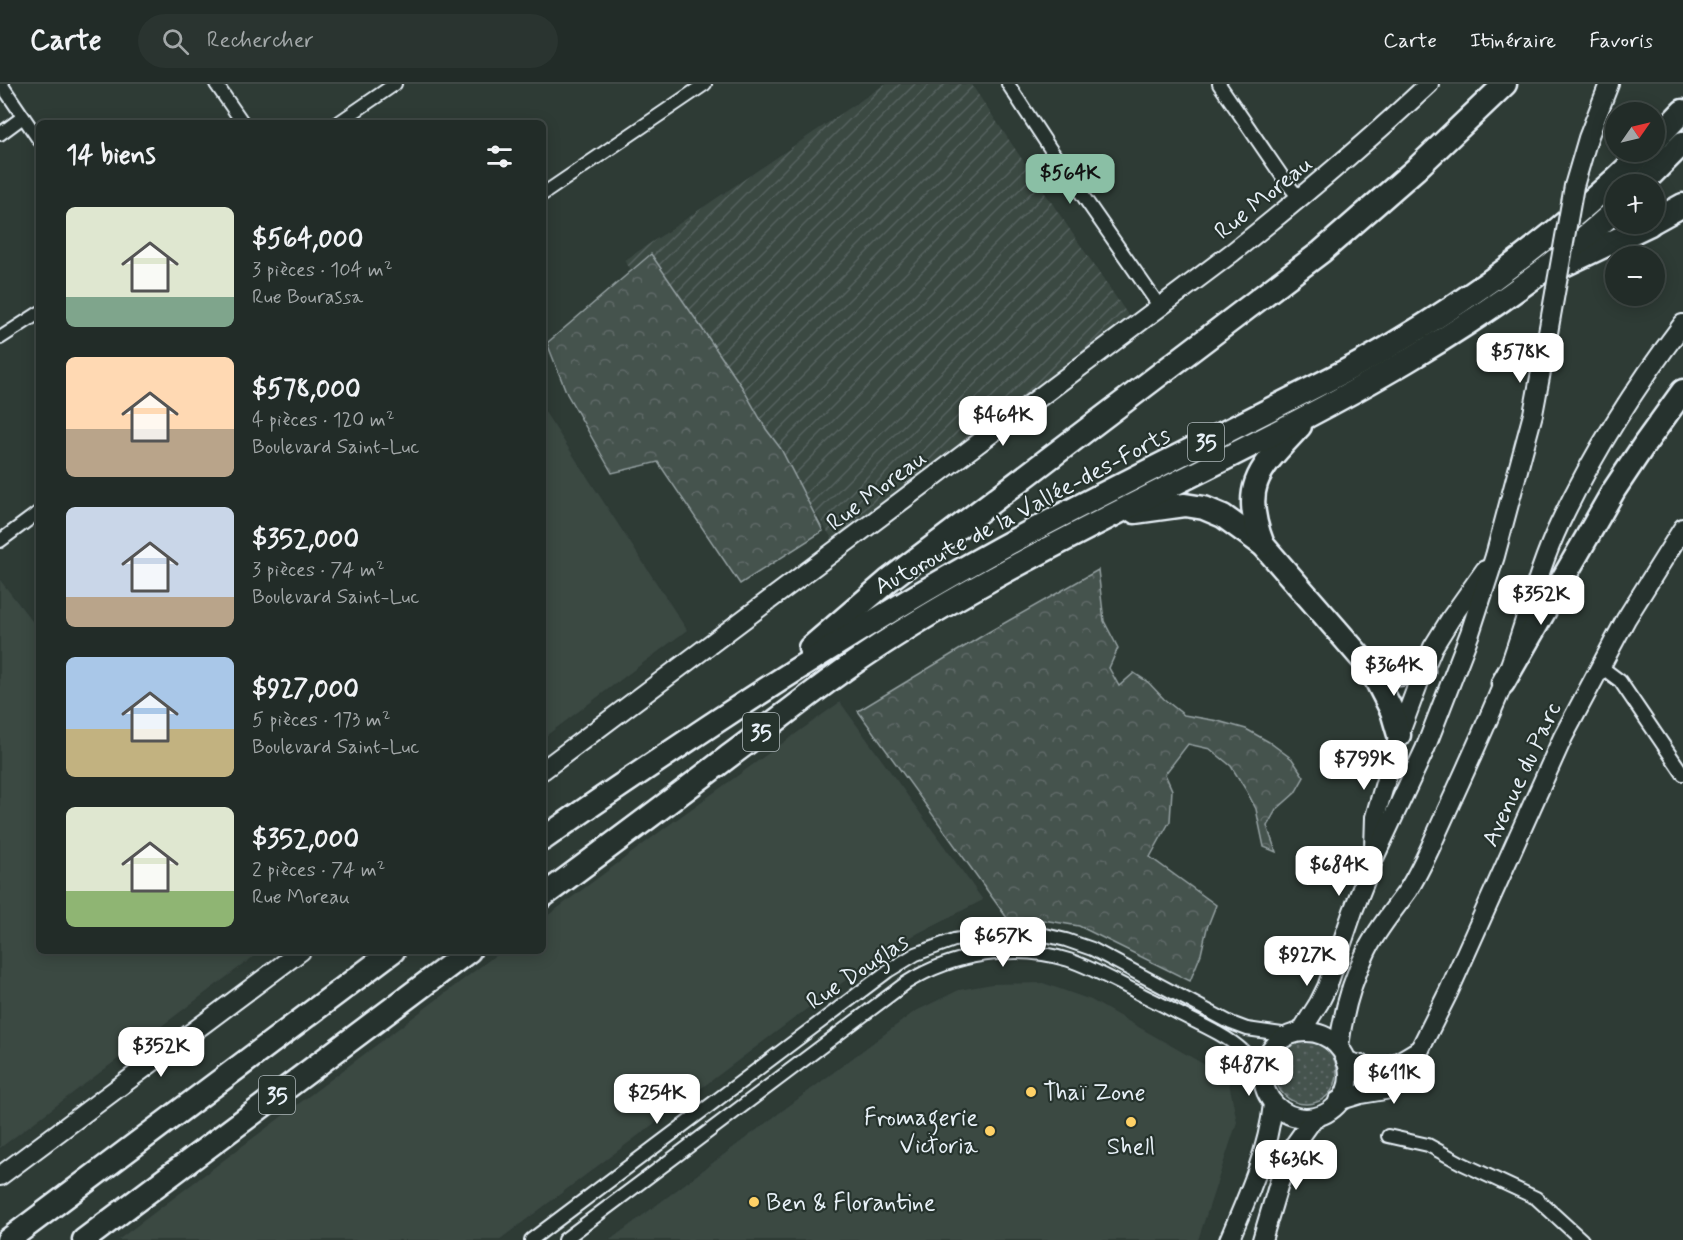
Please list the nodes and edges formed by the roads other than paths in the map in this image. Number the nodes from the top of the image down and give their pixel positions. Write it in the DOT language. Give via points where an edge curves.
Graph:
graph roads {
  1 [pos="1,84"];
  2 [pos="216,84"];
  3 [pos="395,84"];
  4 [pos="705,84"];
  5 [pos="1008,84"];
  6 [pos="1219,84"];
  7 [pos="1429,84"];
  8 [pos="1505,84"];
  9 [pos="1610,84"];
  10 [pos="1683,111"];
  11 [pos="23,117"];
  12 [pos="241,120"];
  13 [pos="342,120"];
  14 [pos="1665,130"];
  15 [pos="0,134"];
  16 [pos="36,136"];
  17 [pos="1683,143"];
  18 [pos="1633,162"];
  19 [pos="1652,174"];
  20 [pos="546,192"];
  21 [pos="1300,199"];
  22 [pos="1683,205"];
  23 [pos="1665,215"];
  24 [pos="1605,219"];
  25 [pos="1629,234"];
  26 [pos="1530,281"];
  27 [pos="1160,307"];
  28 [pos="36,315"];
  29 [pos="1683,324"];
  30 [pos="0,338"];
  31 [pos="1683,391"];
  32 [pos="1312,413"];
  33 [pos="36,514"];
  34 [pos="1110,517"];
  35 [pos="1683,528"];
  36 [pos="0,541"];
  37 [pos="1263,544"];
  38 [pos="1495,556"];
  39 [pos="1600,666"];
  40 [pos="1370,668"];
  41 [pos="1423,671"];
  42 [pos="1503,682"];
  43 [pos="747,701"];
  44 [pos="1399,735"];
  45 [pos="546,768"];
  46 [pos="1683,774"];
  47 [pos="546,837"];
  48 [pos="1374,858"];
  49 [pos="546,894"];
  50 [pos="297,954"];
  51 [pos="389,954"];
  52 [pos="465,954"];
  53 [pos="1296,1033"];
  54 [pos="1420,1049"];
  55 [pos="1343,1053"];
  56 [pos="1263,1077"];
  57 [pos="1338,1101"];
  58 [pos="1273,1104"];
  59 [pos="1312,1119"];
  60 [pos="1388,1136"];
  61 [pos="0,1176"];
  62 [pos="8,1240"];
  63 [pos="84,1240"];
  64 [pos="531,1240"];
  65 [pos="564,1240"];
  66 [pos="1229,1240"];
  67 [pos="1262,1240"];
  68 [pos="1582,1240"];
  1 -- 11 [label="street"];
  2 -- 12 [label="street"];
  3 -- 13 [label="street"];
  4 -- 20 [label="street"];
  5 -- 27 [label="street"];
  6 -- 21 [label="street"];
  7 -- 21 [label="street, Rue Moreau"];
  8 -- 43 [label="highway" via="1398,186 1321,252 889,580"];
  9 -- 38 [label="street, bridge" via="1574,186 1533,414"];
  10 -- 14 [label="highway"];
  11 -- 15 [label="street"];
  11 -- 16 [label="street"];
  17 -- 19 [label="highway"];
  18 -- 43 [label="highway, Autoroute de la Vallée-des-Forts / 35" via="1545,239 1461,302 1413,332 1334,377 972,563"];
  21 -- 27 [label="street, Rue Moreau"];
  22 -- 23 [label="highway"];
  24 -- 26 [label="highway, Autoroute de la Vallée-des-Forts / 35"];
  25 -- 26 [label="highway"];
  26 -- 32 [label="highway, Autoroute de la Vallée-des-Forts / 35" via="1405,363"];
  27 -- 45 [label="street, Rue Moreau"];
  28 -- 30 [label="street"];
  29 -- 42 [label="street" via="1589,465 1545,559"];
  31 -- 42 [label="highway" via="1614,490"];
  32 -- 34 [label="highway, Autoroute de la Vallée-des-Forts / 35"];
  32 -- 37 [label="highway" via="1265,465 1255,484 1252,514"];
  33 -- 36 [label="street"];
  34 -- 37 [label="highway" via="1194,506 1223,516"];
  34 -- 49 [label="highway, Autoroute de la Vallée-des-Forts / 35" via="991,579 880,645"];
  35 -- 39 [label="street, Avenue du Parc"];
  37 -- 40 [label="highway"];
  38 -- 41 [label="street" via="1451,618"];
  38 -- 48 [label="street" via="1425,749"];
  39 -- 46 [label="street" via="1620,681"];
  39 -- 54 [label="street, Avenue du Parc" via="1563,737"];
  40 -- 41 [label="highway" via="1398,674"];
  40 -- 44 [label="highway" via="1392,711"];
  41 -- 44 [label="street"];
  42 -- 55 [label="street" via="1422,865 1362,961 1342,1018"];
  43 -- 47 [label="highway, Autoroute de la Vallée-des-Forts / 35"];
  44 -- 48 [label="street" via="1375,817"];
  48 -- 53 [label="street" via="1327,987"];
  50 -- 61 [label="street"];
  51 -- 62 [label="highway, 35"];
  52 -- 63 [label="highway, 35"];
  53 -- 55 [label="street" via="1309,1030 1323,1034"];
  53 -- 56 [label="street" via="1275,1046"];
  53 -- 64 [label="street, Rue Douglas" via="1247,1029 1231,1023 1099,953 1050,935 998,933 954,940 916,954 888,971"];
  54 -- 55 [label="street" via="1397,1063 1372,1068"];
  54 -- 57 [label="street, Avenue du Parc" via="1407,1075 1394,1086"];
  55 -- 57 [label="street" via="1347,1086"];
  56 -- 58 [label="street"];
  56 -- 65 [label="street, Rue Douglas" via="1236,1045 1092,969 1033,954 966,958 906,983"];
  57 -- 59 [label="street"];
  58 -- 59 [label="street" via="1288,1115"];
  58 -- 66 [label="street" via="1262,1158"];
  59 -- 67 [label="street" via="1293,1147"];
  60 -- 68 [label="street" via="1428,1145 1536,1198"];
}
